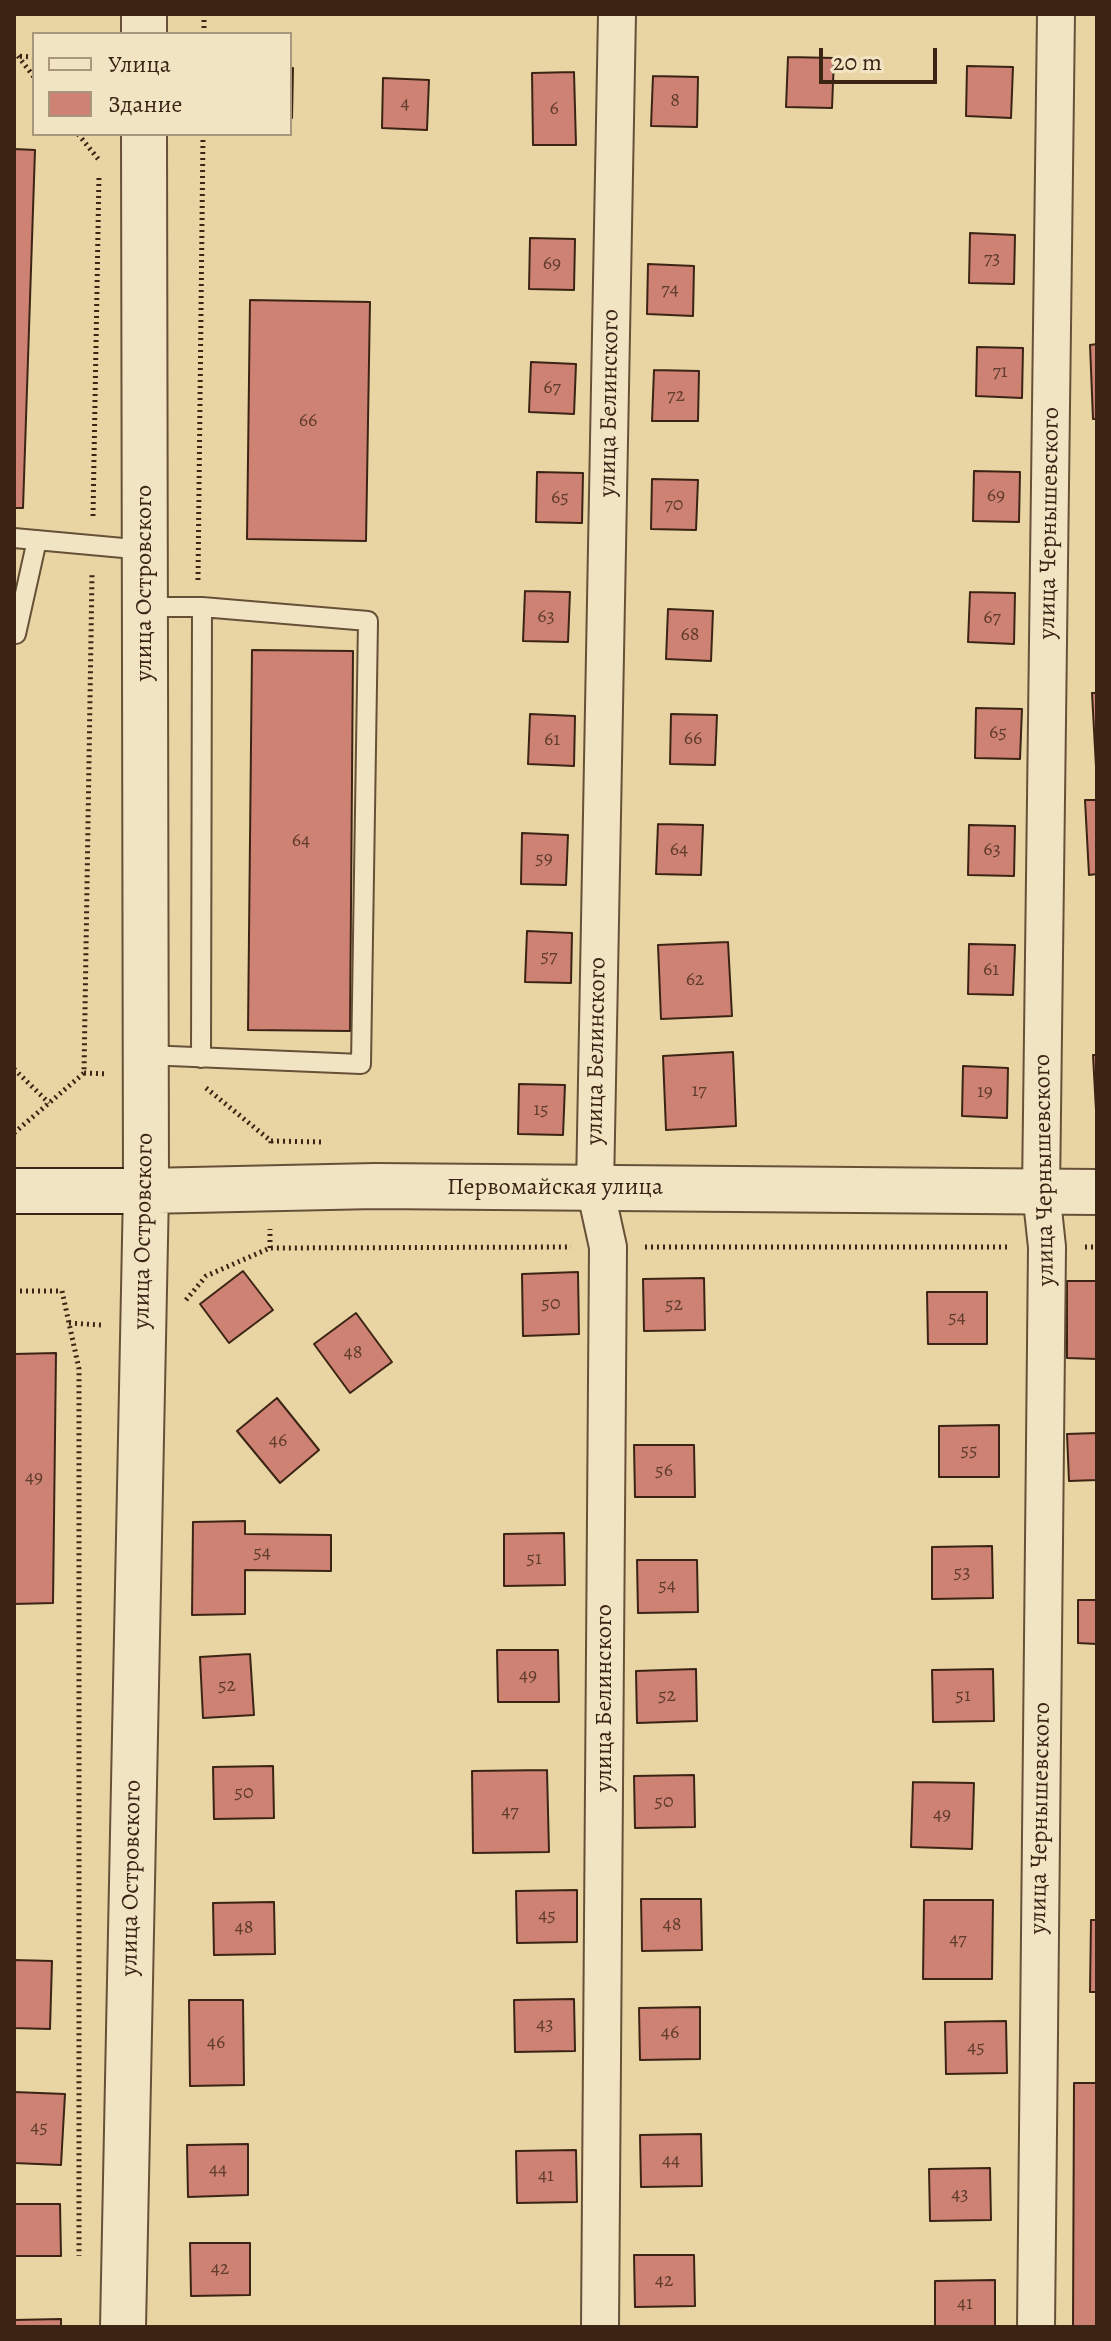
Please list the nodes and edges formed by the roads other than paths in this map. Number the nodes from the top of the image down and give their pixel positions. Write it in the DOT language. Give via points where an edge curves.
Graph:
graph roads {
  1 [pos="617,14"];
  2 [pos="1056,14"];
  3 [pos="144,136"];
  4 [pos="14,538"];
  5 [pos="37,540"];
  6 [pos="145,550"];
  7 [pos="145,607"];
  8 [pos="202,607"];
  9 [pos="14,634"];
  10 [pos="146,1055"];
  11 [pos="201,1058"];
  12 [pos="595,1188"];
  13 [pos="14,1191"];
  14 [pos="146,1191"];
  15 [pos="1041,1191"];
  16 [pos="1097,1192"];
  17 [pos="123,2327"];
  18 [pos="600,2327"];
  19 [pos="1036,2327"];
  1 -- 12 [label="street, улица Белинского"];
  2 -- 15 [label="street, улица Чернышевского"];
  3 -- 6 [label="street, улица Островского"];
  4 -- 5 [label="lane"];
  5 -- 6 [label="lane"];
  5 -- 9 [label="lane"];
  6 -- 7 [label="street, улица Островского"];
  7 -- 8 [label="lane"];
  7 -- 10 [label="street, улица Островского"];
  8 -- 11 [label="lane"];
  8 -- 11 [label="lane" via="368,621 361,1064"];
  10 -- 11 [label="lane"];
  10 -- 14 [label="street, улица Островского"];
  12 -- 14 [label="street, Первомайская улица"];
  12 -- 15 [label="street, Первомайская улица"];
  12 -- 18 [label="street, улица Белинского" via="608,1247"];
  13 -- 14 [label="street, Первомайская улица"];
  14 -- 17 [label="street, улица Островского"];
  15 -- 16 [label="street, Первомайская улица"];
  15 -- 19 [label="street, улица Чернышевского" via="1047,1247"];
}
